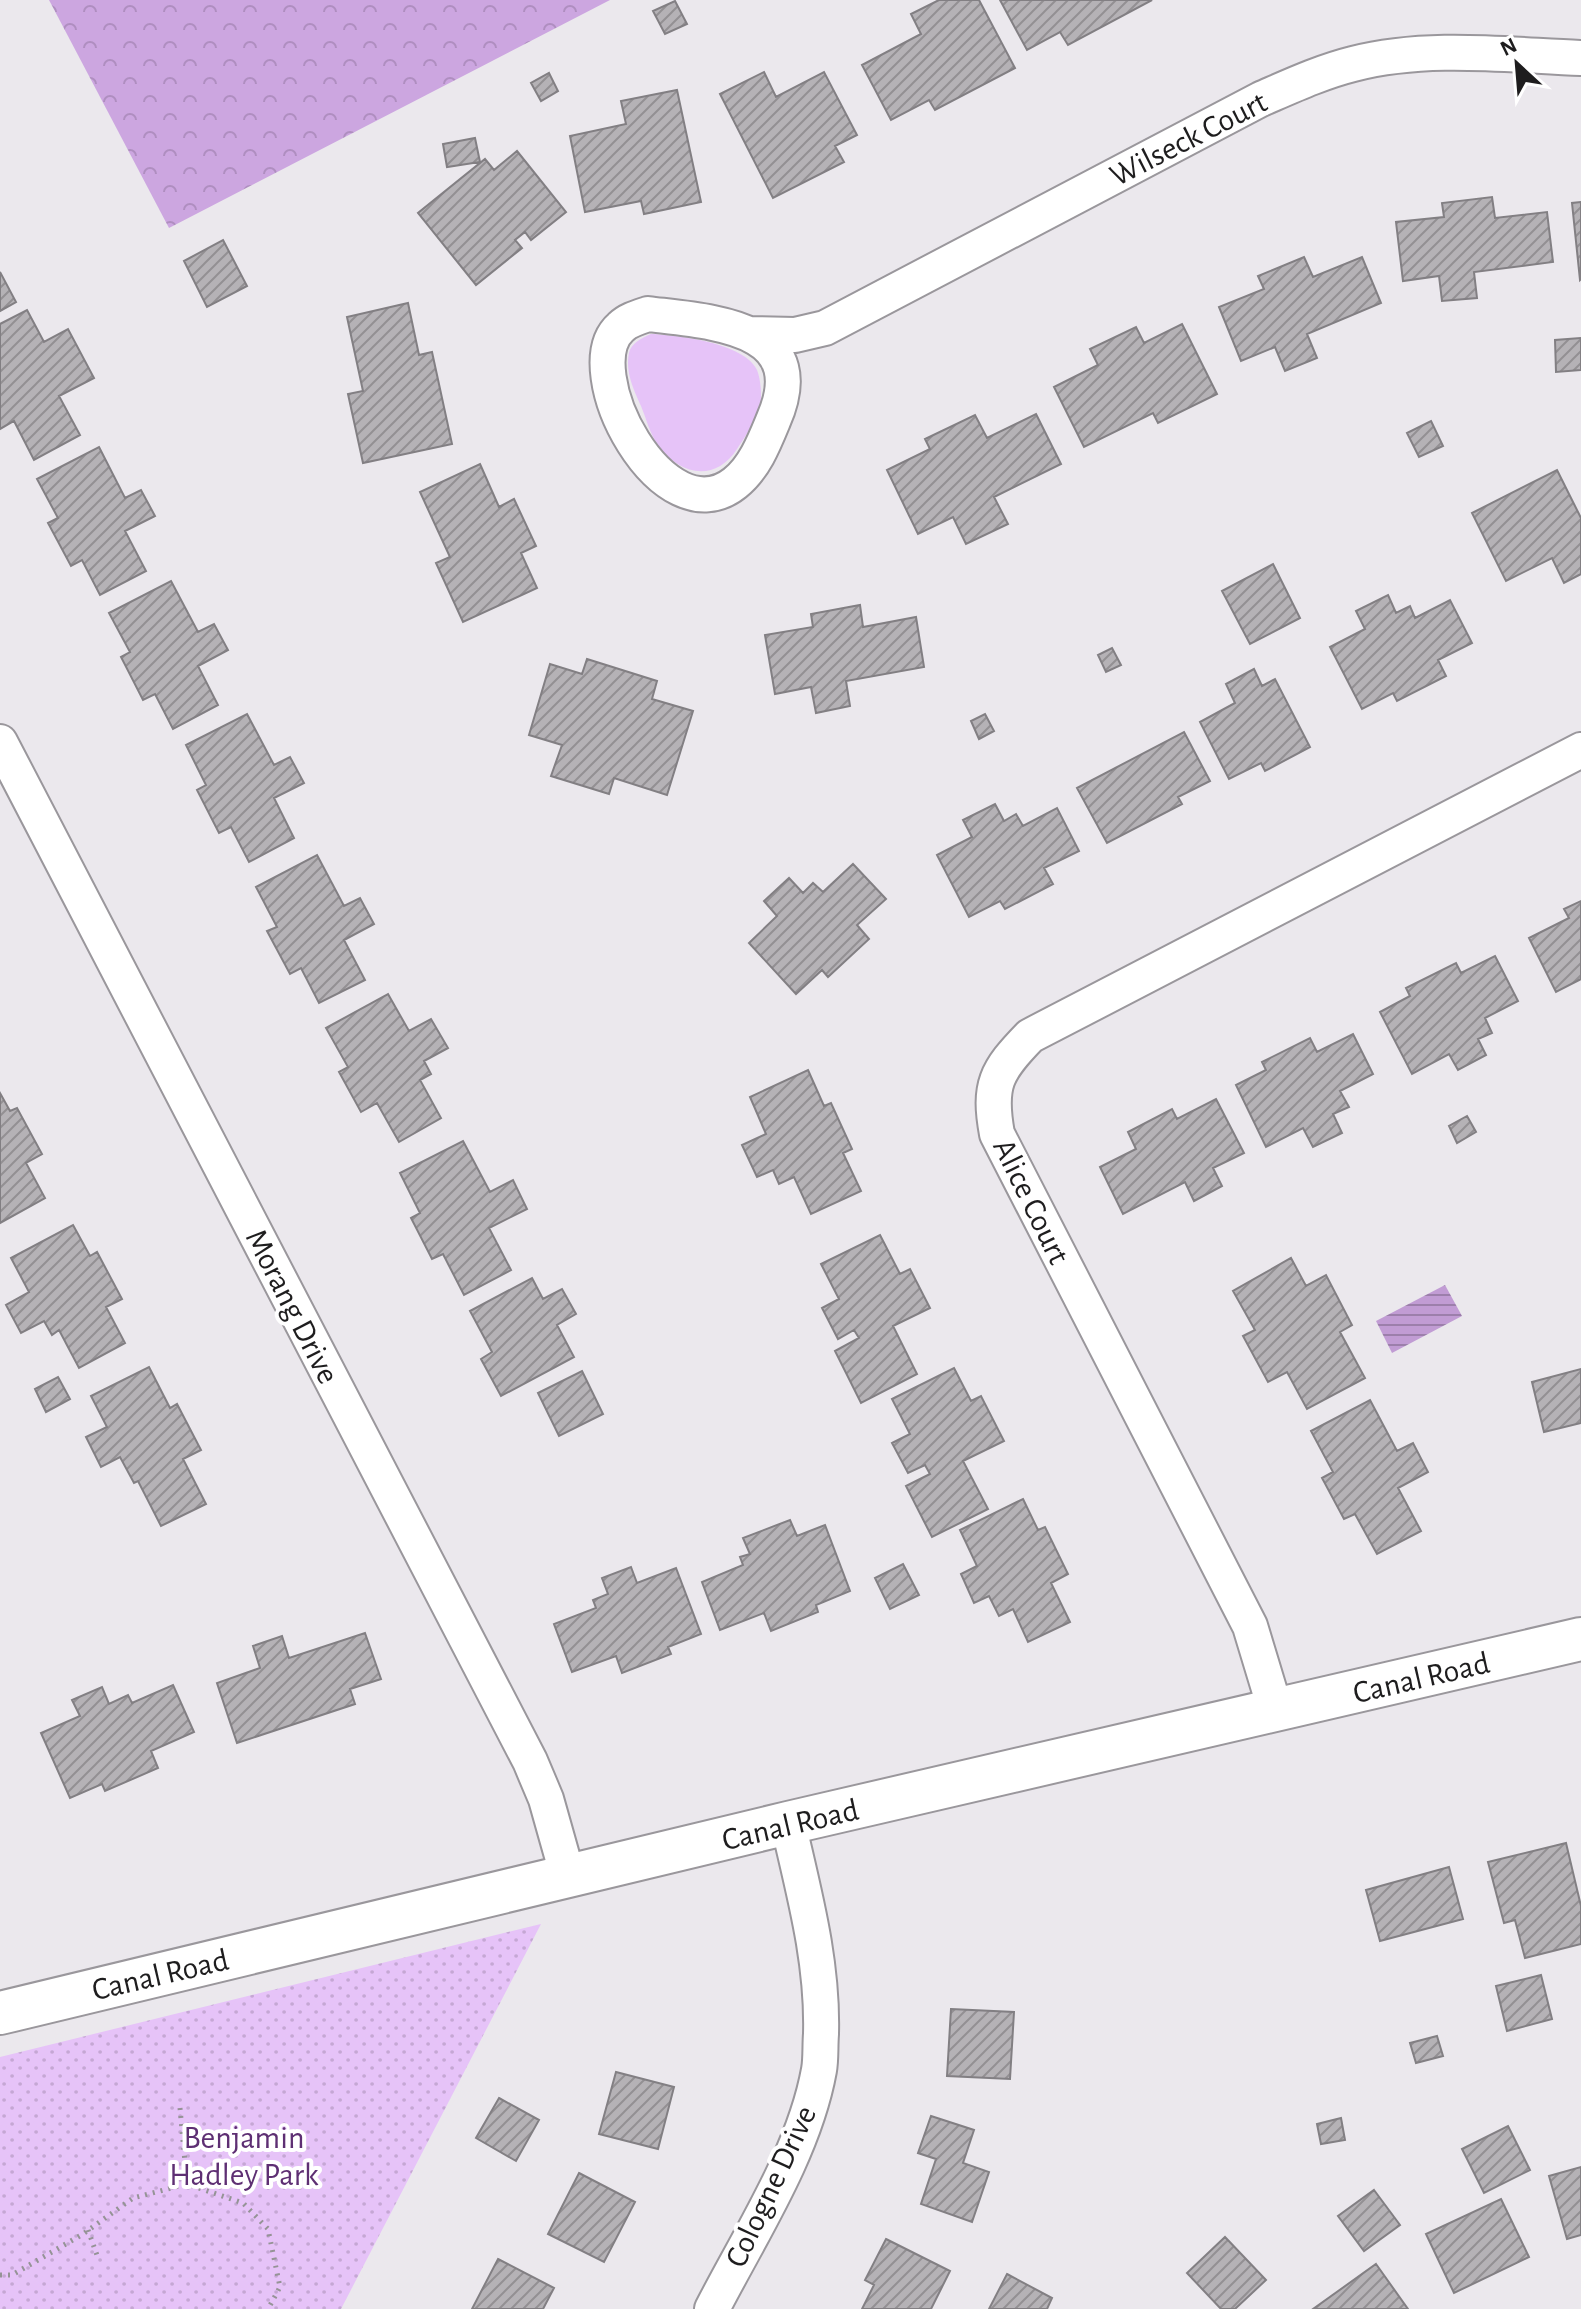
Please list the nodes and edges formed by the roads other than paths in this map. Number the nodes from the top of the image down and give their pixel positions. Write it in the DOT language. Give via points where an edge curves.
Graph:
graph roads {
  1 [pos="1581,58"];
  2 [pos="825,328"];
  3 [pos="750,334"];
  4 [pos="782,393"];
  5 [pos="0,742"];
  6 [pos="1581,750"];
  7 [pos="1581,1639"];
  8 [pos="1276,1712"];
  9 [pos="788,1823"];
  10 [pos="568,1877"];
  11 [pos="0,2013"];
  12 [pos="712,2309"];
  1 -- 2 [label="street, Wilseck Court" via="1401,55 1306,79"];
  2 -- 3 [label="street, Wilseck Court" via="795,335"];
  2 -- 4 [label="street, Wilseck Court" via="800,357"];
  3 -- 4 [label="street, Wilseck Court" via="776,353"];
  3 -- 4 [label="street, Wilseck Court" via="648,314 620,327 606,365 629,433 648,465 678,489 719,492 744,476 761,449"];
  5 -- 10 [label="street, Morang Drive" via="530,1761"];
  6 -- 8 [label="street, Alice Court" via="1030,1036 995,1081 997,1134 1250,1626"];
  7 -- 8 [label="street, Canal Road"];
  8 -- 9 [label="street, Canal Road"];
  9 -- 10 [label="street, Canal Road"];
  9 -- 12 [label="street, Cologne Drive" via="817,1948 820,2069 779,2181"];
  10 -- 11 [label="street, Canal Road"];
}
